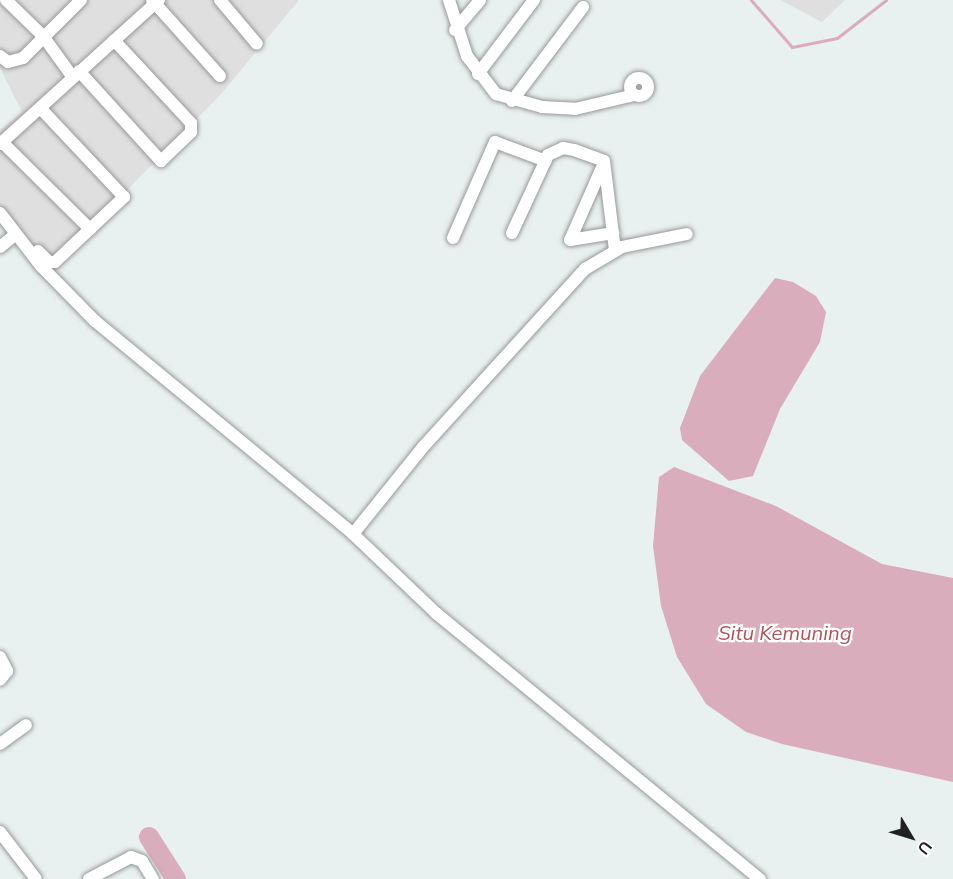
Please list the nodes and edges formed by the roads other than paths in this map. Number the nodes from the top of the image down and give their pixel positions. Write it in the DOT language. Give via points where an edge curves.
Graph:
graph roads {
  1 [pos="6,0"];
  2 [pos="81,0"];
  3 [pos="449,0"];
  4 [pos="480,0"];
  5 [pos="534,0"];
  6 [pos="155,1"];
  7 [pos="226,2"];
  8 [pos="583,8"];
  9 [pos="456,30"];
  10 [pos="43,36"];
  11 [pos="114,40"];
  12 [pos="257,44"];
  13 [pos="0,56"];
  14 [pos="76,74"];
  15 [pos="478,74"];
  16 [pos="220,76"];
  17 [pos="634,95"];
  18 [pos="512,101"];
  19 [pos="40,108"];
  20 [pos="1,143"];
  21 [pos="546,161"];
  22 [pos="604,161"];
  23 [pos="0,203"];
  24 [pos="0,213"];
  25 [pos="90,229"];
  26 [pos="512,233"];
  27 [pos="613,233"];
  28 [pos="687,234"];
  29 [pos="15,235"];
  30 [pos="453,238"];
  31 [pos="0,247"];
  32 [pos="615,250"];
  33 [pos="353,534"];
  34 [pos="0,657"];
  35 [pos="0,680"];
  36 [pos="27,725"];
  37 [pos="0,744"];
  38 [pos="0,832"];
  39 [pos="93,878"];
  40 [pos="36,879"];
  41 [pos="153,879"];
  42 [pos="760,879"];
  1 -- 10 [label="street"];
  2 -- 10 [label="street"];
  3 -- 9 [label="street"];
  4 -- 9 [label="street"];
  5 -- 15 [label="street"];
  6 -- 11 [label="street"];
  6 -- 16 [label="street"];
  7 -- 12 [label="street"];
  8 -- 18 [label="street"];
  9 -- 15 [label="street"];
  10 -- 13 [label="street" via="23,58 8,62"];
  10 -- 14 [label="street"];
  11 -- 14 [label="street"];
  11 -- 14 [label="street" via="193,126 161,160"];
  14 -- 19 [label="street"];
  15 -- 18 [label="street" via="491,90"];
  17 -- 18 [label="street" via="575,109"];
  19 -- 20 [label="street"];
  19 -- 25 [label="street" via="124,197"];
  20 -- 25 [label="street"];
  21 -- 22 [label="street" via="562,148"];
  21 -- 26 [label="street"];
  21 -- 30 [label="street" via="495,142"];
  22 -- 27 [label="street"];
  22 -- 27 [label="street" via="570,240"];
  23 -- 25 [label="street" via="49,262 55,262"];
  24 -- 29 [label="street"];
  27 -- 32 [label="street"];
  28 -- 32 [label="street" via="640,241"];
  29 -- 31 [label="street"];
  29 -- 33 [label="street" via="95,321"];
  32 -- 33 [label="street" via="585,269 551,305 423,447"];
  33 -- 42 [label="street" via="436,614"];
  34 -- 35 [label="street" via="7,671"];
  36 -- 37 [label="street"];
  38 -- 40 [label="street"];
  39 -- 41 [label="street" via="131,856 142,861"];
}
